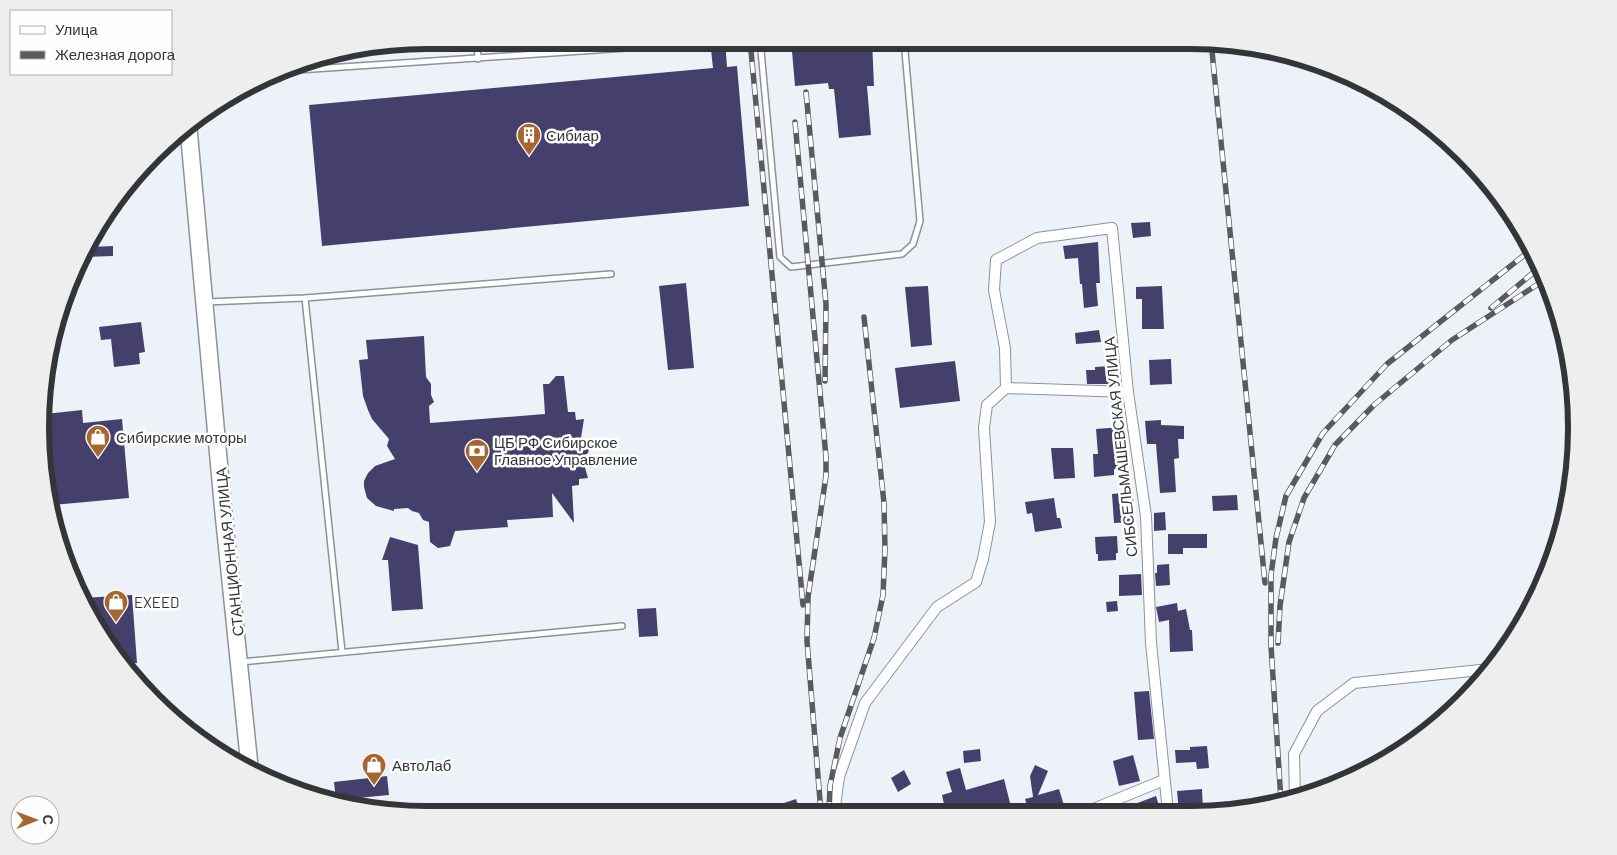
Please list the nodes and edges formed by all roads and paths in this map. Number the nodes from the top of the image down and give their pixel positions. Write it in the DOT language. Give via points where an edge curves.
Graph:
graph roads {
  1 [pos="477,49"];
  2 [pos="583,49"];
  3 [pos="622,49"];
  4 [pos="761,49"];
  5 [pos="905,49"];
  6 [pos="583,52"];
  7 [pos="478,59"];
  8 [pos="304,70"];
  9 [pos="189,134"];
  10 [pos="611,274"];
  11 [pos="305,298"];
  12 [pos="205,302"];
  13 [pos="1006,388"];
  14 [pos="1128,392"];
  15 [pos="622,626"];
  16 [pos="342,652"];
  17 [pos="240,662"];
  18 [pos="1481,669"];
  19 [pos="249,762"];
  20 [pos="1164,780"];
  21 [pos="1296,791"];
  22 [pos="835,806"];
  23 [pos="1101,806"];
  24 [pos="1167,806"];
  1 -- 7 [label="lane"];
  2 -- 6 [label="lane"];
  3 -- 6 [label="lane"];
  4 -- 5 [label="lane" via="780,257 791,267 902,254 913,244 920,221"];
  6 -- 7 [label="lane"];
  7 -- 8 [label="lane"];
  9 -- 12 [label="main road, СТАНЦИОННАЯ УЛИЦА"];
  10 -- 11 [label="lane"];
  11 -- 12 [label="lane"];
  11 -- 16 [label="lane"];
  12 -- 17 [label="main road, СТАНЦИОННАЯ УЛИЦА"];
  13 -- 14 [label="street"];
  13 -- 14 [label="street, СИБСЕЛЬМАШЕВСКАЯ УЛИЦА" via="1005,348 994,290 996,260 1037,238 1112,228"];
  13 -- 22 [label="street" via="987,405 984,428 990,522 976,582 937,607 865,703 839,777"];
  14 -- 20 [label="street, СИБСЕЛЬМАШЕВСКАЯ УЛИЦА" via="1146,516 1151,643"];
  15 -- 16 [label="lane"];
  16 -- 17 [label="lane"];
  17 -- 19 [label="main road, СТАНЦИОННАЯ УЛИЦА"];
  18 -- 21 [label="street" via="1354,683 1317,711 1294,754"];
  20 -- 23 [label="street"];
  20 -- 24 [label="street, СИБСЕЛЬМАШЕВСКАЯ УЛИЦА"];
}
